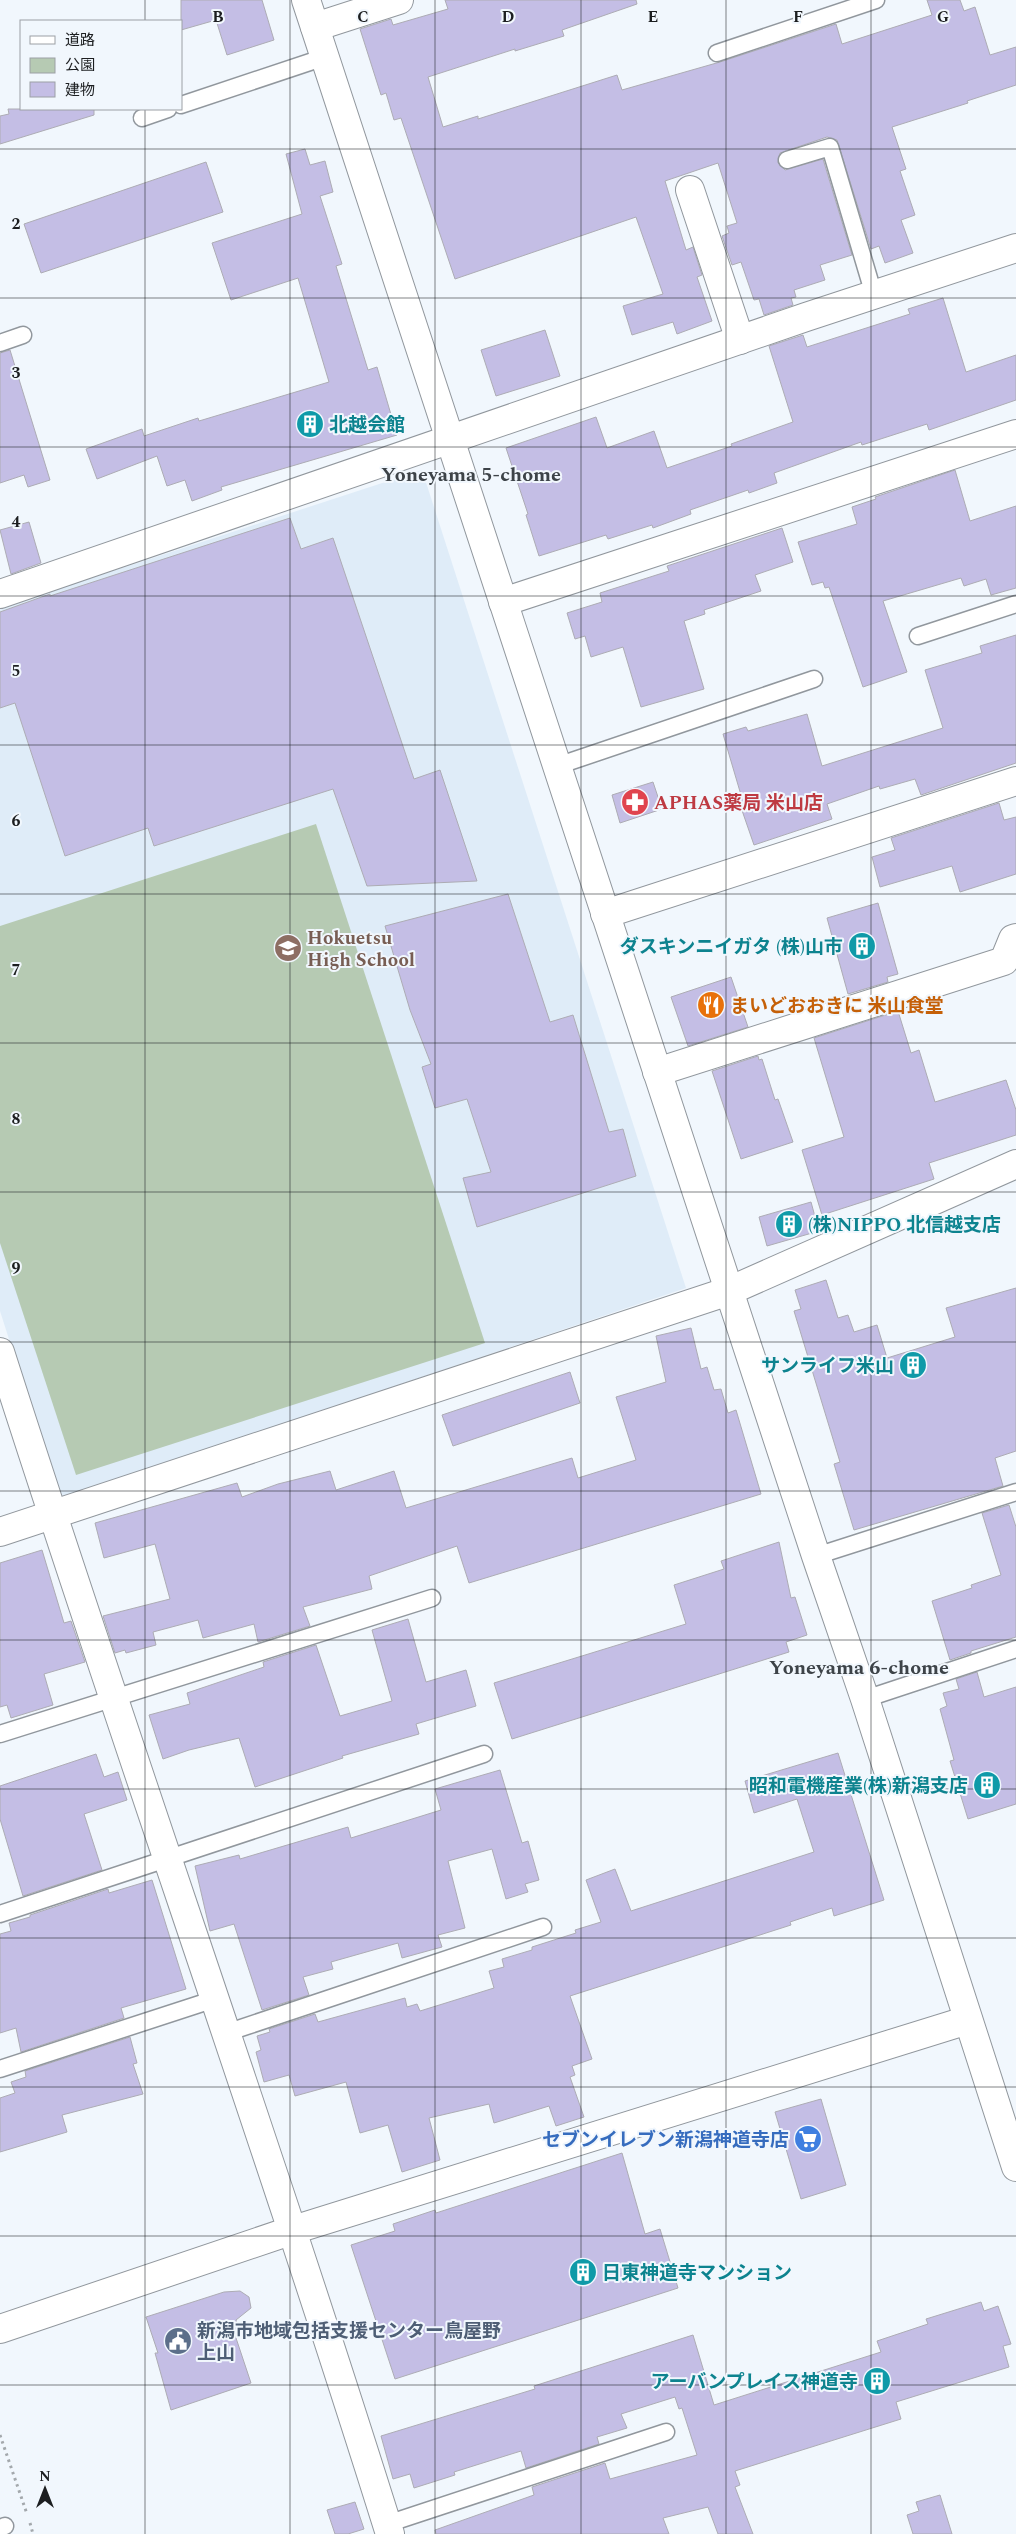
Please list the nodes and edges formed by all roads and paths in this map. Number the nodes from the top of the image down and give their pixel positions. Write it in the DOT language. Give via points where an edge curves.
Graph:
graph roads {
  1 [pos="306,0"];
  2 [pos="399,0"];
  3 [pos="876,0"];
  4 [pos="315,27"];
  5 [pos="717,52"];
  6 [pos="325,57"];
  7 [pos="182,104"];
  8 [pos="165,110"];
  9 [pos="142,118"];
  10 [pos="788,160"];
  11 [pos="690,190"];
  12 [pos="1016,248"];
  13 [pos="874,295"];
  14 [pos="23,335"];
  15 [pos="740,340"];
  16 [pos="0,343"];
  17 [pos="1016,434"];
  18 [pos="450,440"];
  19 [pos="0,594"];
  20 [pos="503,602"];
  21 [pos="1016,604"];
  22 [pos="918,636"];
  23 [pos="814,679"];
  24 [pos="557,766"];
  25 [pos="1016,782"];
  26 [pos="605,914"];
  27 [pos="1016,938"];
  28 [pos="657,1072"];
  29 [pos="1016,1164"];
  30 [pos="729,1291"];
  31 [pos="0,1352"];
  32 [pos="1016,1492"];
  33 [pos="52,1516"];
  34 [pos="0,1532"];
  35 [pos="816,1556"];
  36 [pos="432,1598"];
  37 [pos="1016,1649"];
  38 [pos="114,1698"];
  39 [pos="865,1699"];
  40 [pos="0,1734"];
  41 [pos="484,1754"];
  42 [pos="167,1858"];
  43 [pos="0,1914"];
  44 [pos="543,1927"];
  45 [pos="215,1999"];
  46 [pos="968,2020"];
  47 [pos="226,2033"];
  48 [pos="0,2069"];
  49 [pos="1016,2167"];
  50 [pos="293,2230"];
  51 [pos="0,2329"];
  52 [pos="666,2432"];
  53 [pos="0,2435"];
  54 [pos="388,2529"];
  55 [pos="33,2534"];
  1 -- 4 [label="street"];
  2 -- 4 [label="street"];
  3 -- 5 [label="lane"];
  4 -- 6 [label="street"];
  6 -- 7 [label="lane"];
  6 -- 18 [label="street"];
  8 -- 9 [label="lane"];
  10 -- 13 [label="lane" via="830,147"];
  11 -- 15 [label="street"];
  12 -- 13 [label="street"];
  13 -- 15 [label="street"];
  14 -- 16 [label="lane"];
  15 -- 18 [label="street"];
  17 -- 20 [label="street"];
  18 -- 19 [label="street"];
  18 -- 20 [label="street"];
  20 -- 24 [label="street"];
  21 -- 22 [label="lane"];
  23 -- 24 [label="lane"];
  24 -- 26 [label="street"];
  25 -- 26 [label="street"];
  26 -- 28 [label="street"];
  27 -- 28 [label="street" via="1012,939 1004,961"];
  28 -- 30 [label="street"];
  29 -- 30 [label="street"];
  30 -- 33 [label="street"];
  30 -- 35 [label="street"];
  31 -- 33 [label="street"];
  32 -- 35 [label="lane"];
  33 -- 34 [label="street"];
  33 -- 38 [label="street"];
  35 -- 39 [label="street"];
  36 -- 38 [label="lane"];
  37 -- 39 [label="lane"];
  38 -- 40 [label="lane"];
  38 -- 42 [label="street"];
  39 -- 46 [label="street"];
  41 -- 42 [label="lane"];
  42 -- 43 [label="lane"];
  42 -- 45 [label="street"];
  44 -- 47 [label="lane"];
  45 -- 47 [label="street"];
  45 -- 48 [label="lane"];
  46 -- 49 [label="street"];
  46 -- 50 [label="street"];
  47 -- 50 [label="street"];
  50 -- 51 [label="street"];
  50 -- 54 [label="street"];
  52 -- 54 [label="lane"];
  53 -- 55 [label="path"];
}
